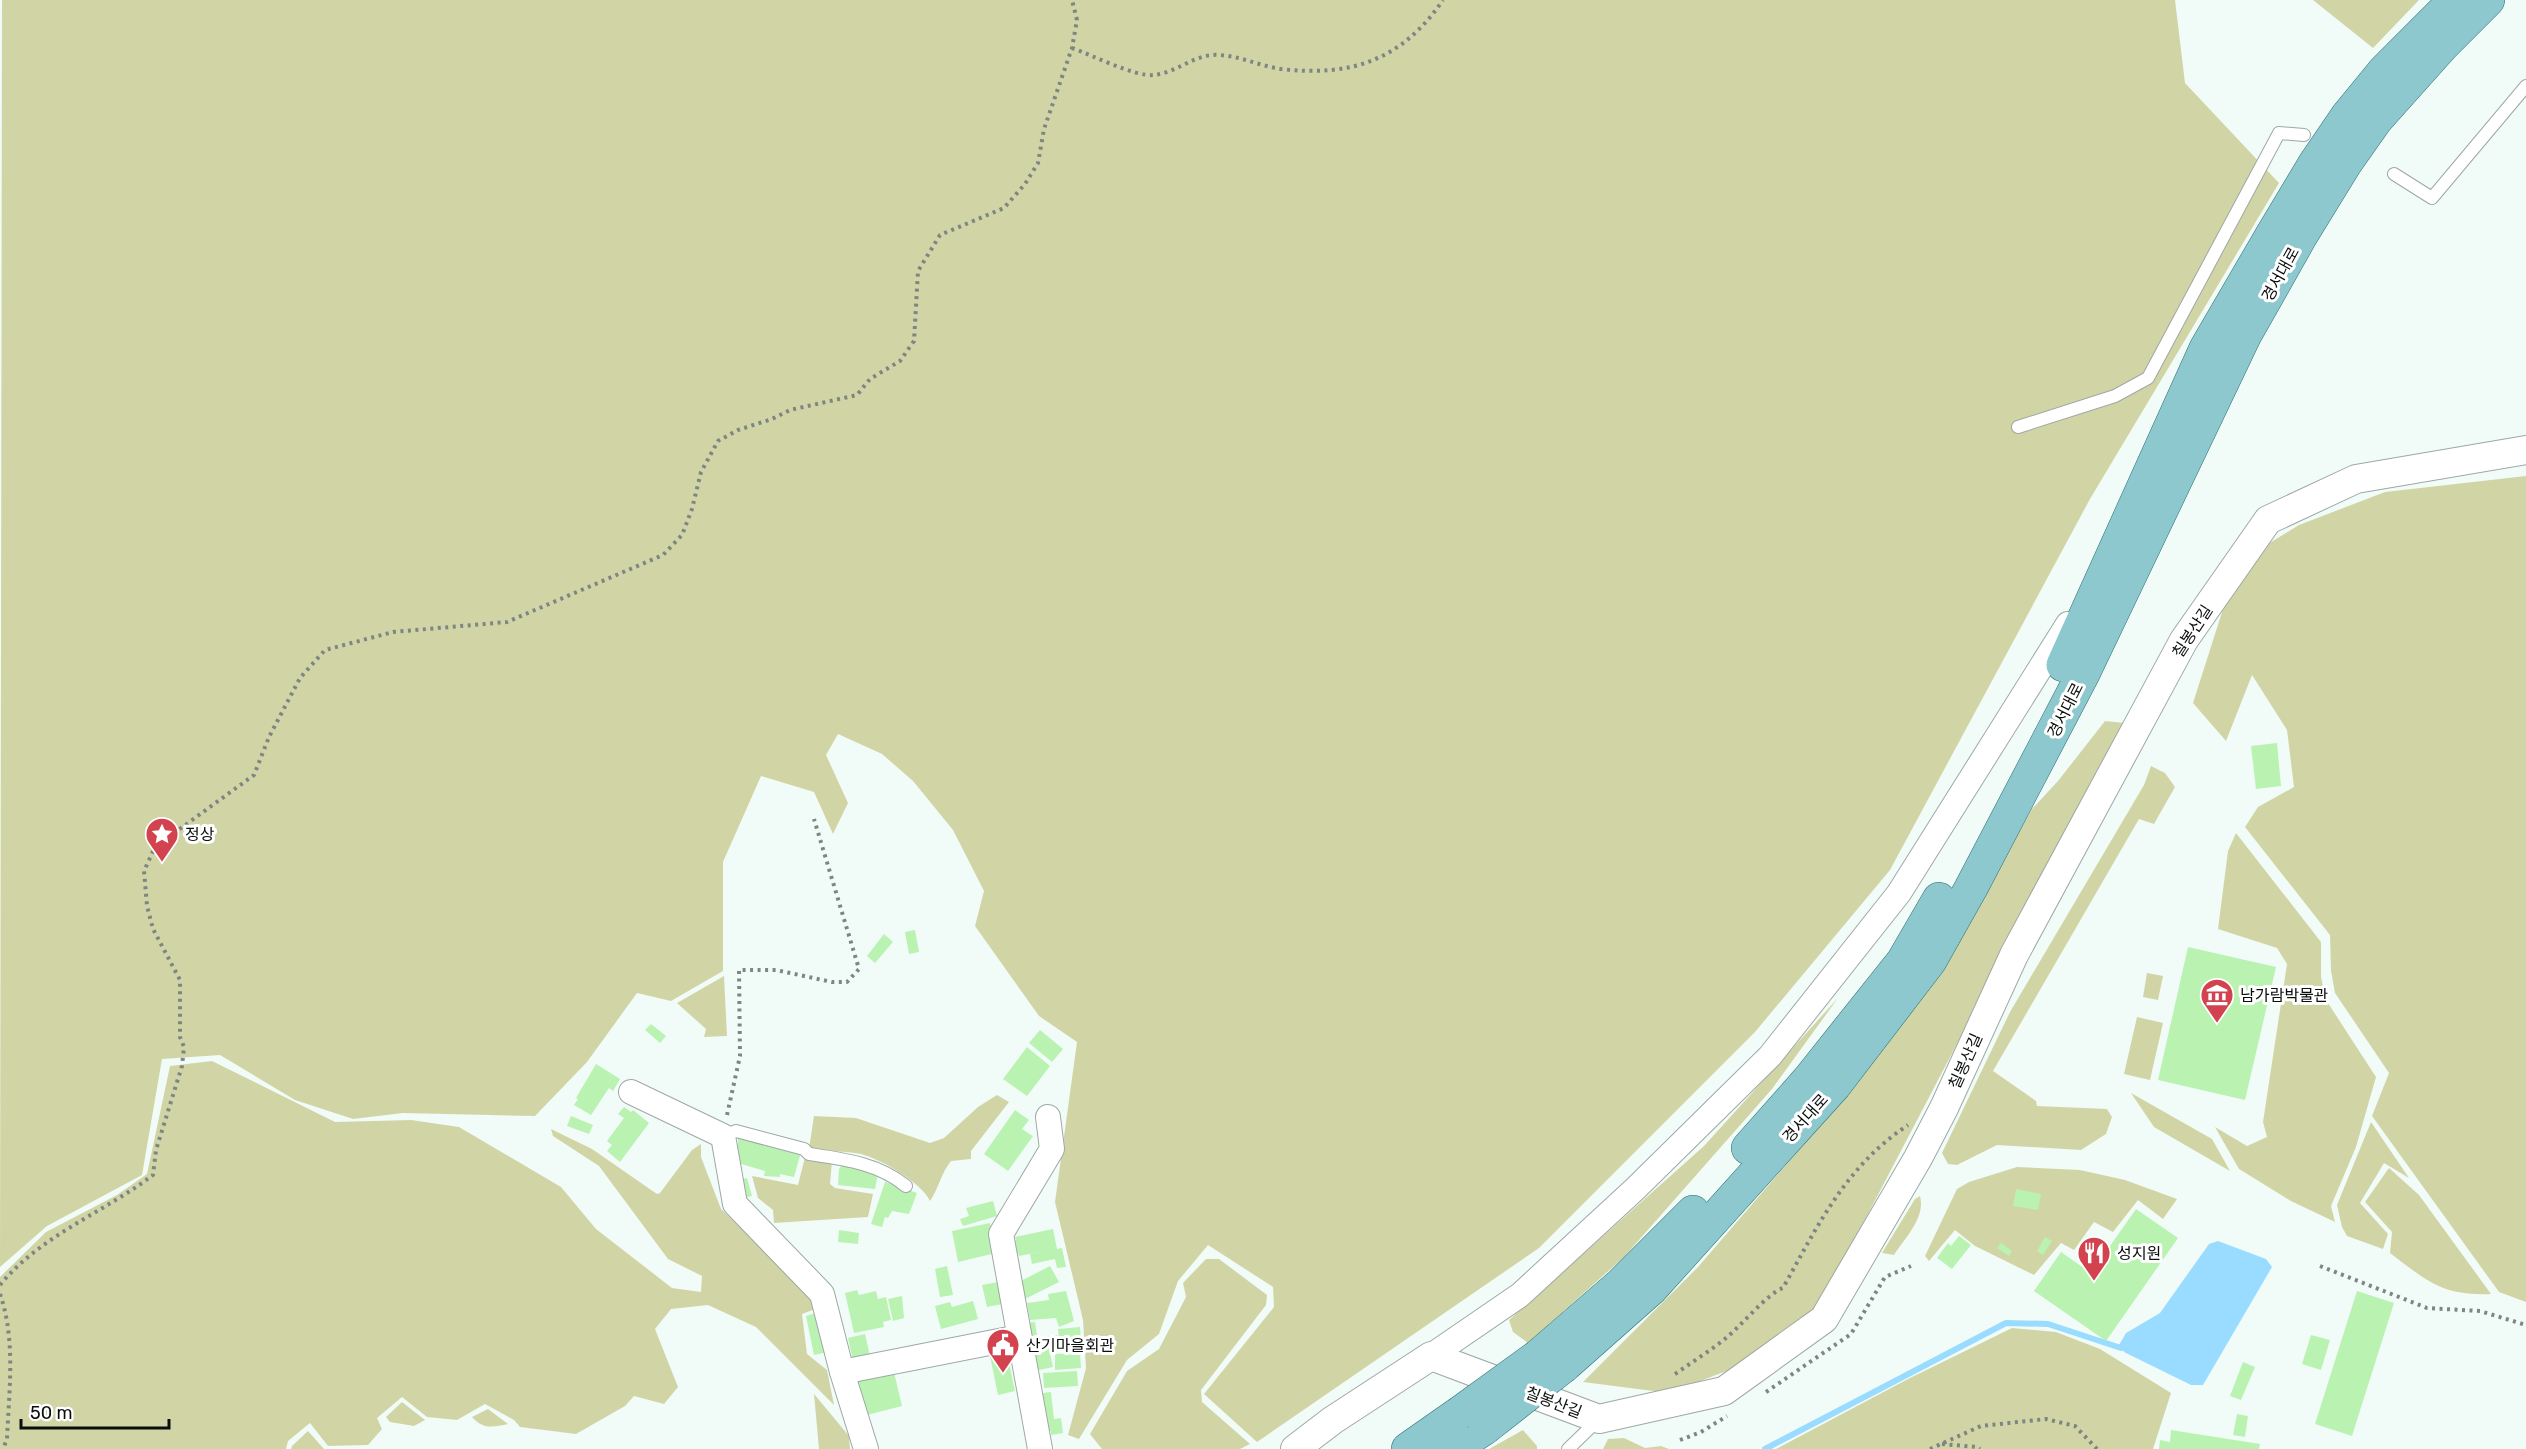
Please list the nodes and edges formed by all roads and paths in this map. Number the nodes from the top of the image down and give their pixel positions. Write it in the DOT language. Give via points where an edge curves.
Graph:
graph roads {
  1 [pos="1072,0"];
  2 [pos="1443,0"];
  3 [pos="2455,0"];
  4 [pos="2488,0"];
  5 [pos="1072,48"];
  6 [pos="2526,86"];
  7 [pos="2304,135"];
  8 [pos="2394,174"];
  9 [pos="2018,427"];
  10 [pos="2526,450"];
  11 [pos="2114,551"];
  12 [pos="814,819"];
  13 [pos="631,1092"];
  14 [pos="1048,1117"];
  15 [pos="1912,1123"];
  16 [pos="723,1136"];
  17 [pos="906,1186"];
  18 [pos="2320,1266"];
  19 [pos="0,1285"];
  20 [pos="0,1294"];
  21 [pos="2526,1325"];
  22 [pos="1019,1337"];
  23 [pos="1431,1356"];
  24 [pos="1551,1361"];
  25 [pos="842,1372"];
  26 [pos="1675,1374"];
  27 [pos="1599,1419"];
  28 [pos="1471,1421"];
  29 [pos="1941,1444"];
  30 [pos="3,1449"];
  31 [pos="866,1449"];
  32 [pos="1040,1449"];
  33 [pos="1295,1449"];
  34 [pos="1408,1449"];
  35 [pos="1453,1449"];
  36 [pos="1568,1449"];
  37 [pos="1930,1449"];
  38 [pos="1980,1449"];
  39 [pos="2097,1449"];
  1 -- 5 [label="path" via="1077,20"];
  2 -- 5 [label="path" via="1400,47 1378,60 1349,67 1280,69 1218,54 1156,75 1142,75"];
  3 -- 11 [label="main road, 경서대로" via="2384,71 2315,163 2206,348"];
  4 -- 24 [label="main road, 경서대로" via="2376,120 2302,234 2245,335 2084,672 1930,961 1835,1085 1651,1290"];
  5 -- 19 [label="path" via="1044,129 1038,163 1025,184 1004,208 940,235 918,271 914,341 900,361 870,379 856,395 790,410 718,441 701,472 682,535 663,555 507,622 393,632 325,650 300,678 254,775 155,847 144,871 153,930 180,980 180,1037 184,1047 153,1175 117,1201 47,1241"];
  6 -- 8 [label="lane" via="2432,198"];
  7 -- 9 [label="lane" via="2279,133 2148,378 2115,396"];
  10 -- 27 [label="street, 칠봉산길" via="2356,480 2268,520 2184,640 2014,955 1918,1158 1824,1319 1724,1391"];
  11 -- 23 [label="street" via="1899,893 1770,1056 1520,1295"];
  11 -- 24 [label="main road, 경서대로" via="2061,671 1903,961 1694,1211"];
  12 -- 16 [label="path" via="859,969 847,982 776,970 738,970 740,1056"];
  13 -- 16 [label="street"];
  14 -- 22 [label="street" via="1052,1149 1001,1234"];
  15 -- 26 [label="path" via="1885,1141 1831,1201 1783,1288 1773,1292 1725,1339"];
  16 -- 17 [label="lane" via="736,1131 804,1149 808,1154 859,1161 895,1176"];
  16 -- 25 [label="street" via="735,1204 822,1294"];
  18 -- 21 [label="path" via="2427,1308 2480,1311"];
  20 -- 30 [label="path" via="10,1340 7,1439"];
  22 -- 25 [label="street"];
  22 -- 32 [label="street"];
  23 -- 27 [label="street, 칠봉산길"];
  23 -- 33 [label="street"];
  24 -- 28 [label="main road, bridge"];
  25 -- 31 [label="street"];
  27 -- 36 [label="lane"];
  28 -- 34 [label="main road"];
  28 -- 35 [label="main road"];
  29 -- 37 [label="path"];
  29 -- 38 [label="path"];
  29 -- 39 [label="path" via="1981,1426 2046,1419 2075,1426"];
}
